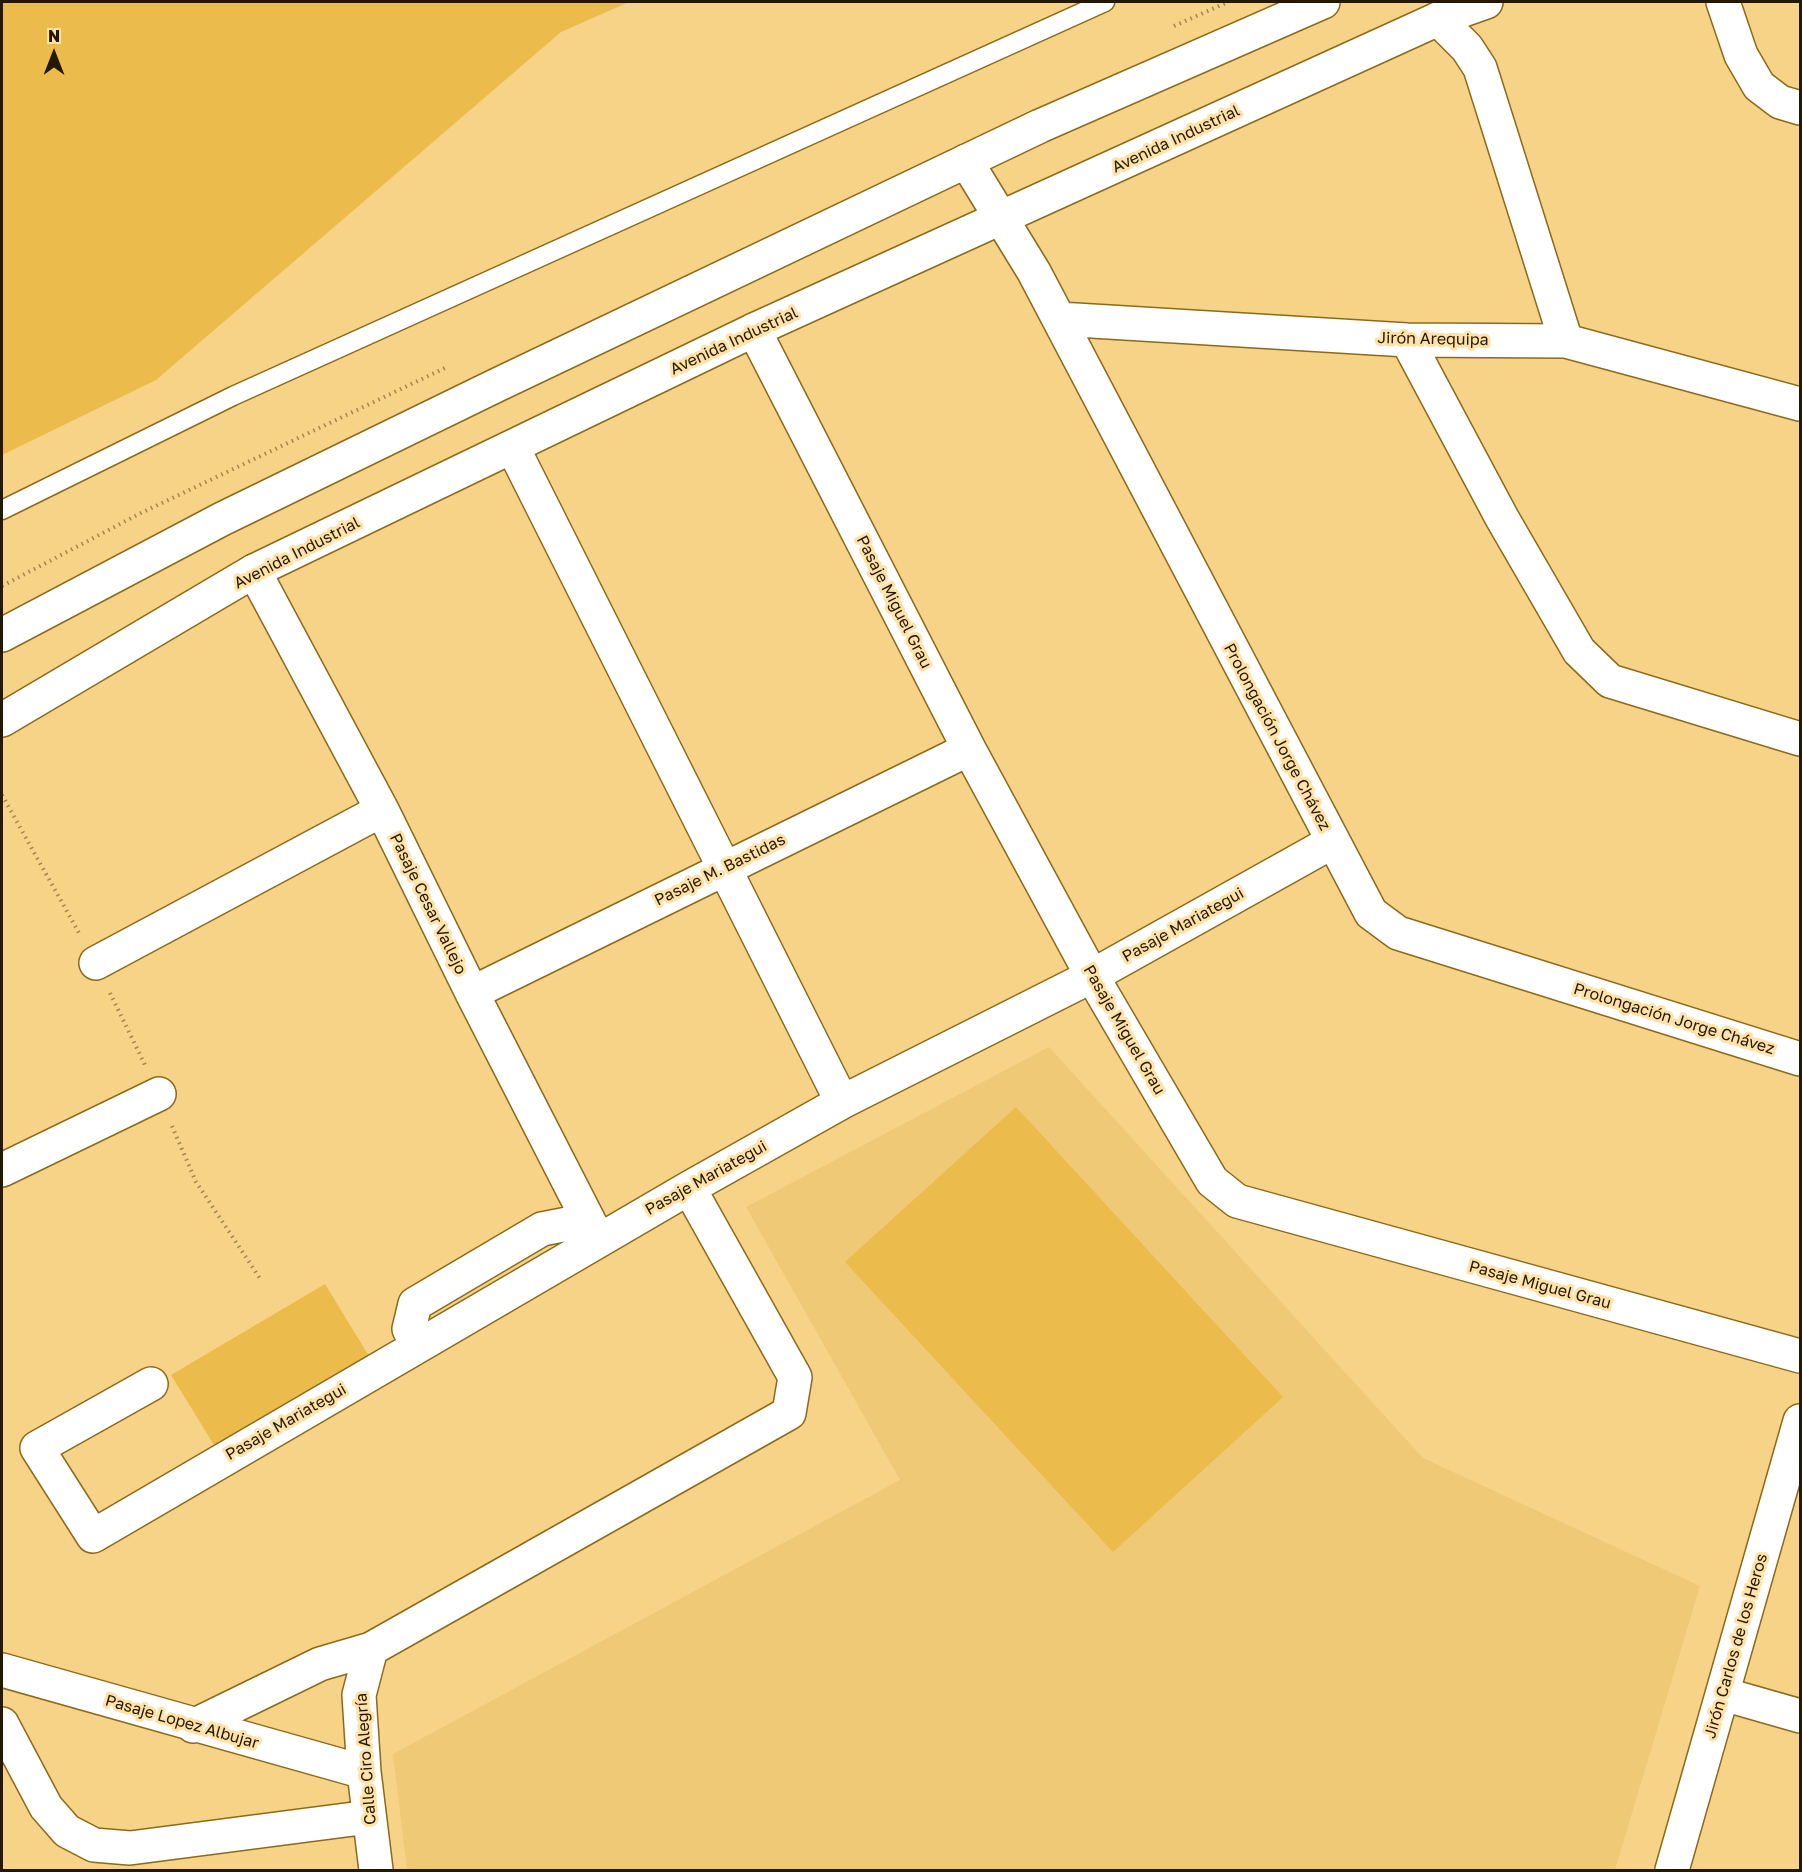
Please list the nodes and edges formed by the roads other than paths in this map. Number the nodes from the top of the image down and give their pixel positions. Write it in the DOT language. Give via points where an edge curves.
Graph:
graph roads {
  1 [pos="1105,2"];
  2 [pos="1323,2"];
  3 [pos="1486,2"];
  4 [pos="1723,2"];
  5 [pos="1438,19"];
  6 [pos="1800,108"];
  7 [pos="966,161"];
  8 [pos="1001,218"];
  9 [pos="1059,319"];
  10 [pos="754,330"];
  11 [pos="1407,340"];
  12 [pos="1566,341"];
  13 [pos="1800,404"];
  14 [pos="513,448"];
  15 [pos="2,510"];
  16 [pos="254,572"];
  17 [pos="2,635"];
  18 [pos="2,720"];
  19 [pos="1800,739"];
  20 [pos="969,749"];
  21 [pos="382,810"];
  22 [pos="1332,842"];
  23 [pos="726,867"];
  24 [pos="96,963"];
  25 [pos="1092,976"];
  26 [pos="472,993"];
  27 [pos="1800,1059"];
  28 [pos="159,1094"];
  29 [pos="842,1102"];
  30 [pos="2,1170"];
  31 [pos="688,1188"];
  32 [pos="593,1229"];
  33 [pos="1800,1356"];
  34 [pos="151,1384"];
  35 [pos="1798,1439"];
  36 [pos="371,1649"];
  37 [pos="2,1670"];
  38 [pos="1723,1694"];
  39 [pos="1800,1716"];
  40 [pos="2,1724"];
  41 [pos="193,1726"];
  42 [pos="364,1772"];
  43 [pos="369,1817"];
  44 [pos="376,1870"];
  45 [pos="1672,1870"];
  1 -- 15 [label="lane" via="233,396"];
  2 -- 7 [label="street"];
  3 -- 5 [label="street, Avenida Industrial"];
  4 -- 6 [label="street" via="1741,55 1760,86 1780,102"];
  5 -- 8 [label="street, Avenida Industrial"];
  5 -- 12 [label="street" via="1467,48 1480,68"];
  7 -- 8 [label="street, Prolongación Jorge Chávez"];
  7 -- 17 [label="street" via="222,519"];
  8 -- 9 [label="street, Prolongación Jorge Chávez"];
  8 -- 10 [label="street, Avenida Industrial"];
  9 -- 11 [label="street, Jirón Arequipa"];
  9 -- 22 [label="street, Prolongación Jorge Chávez"];
  10 -- 14 [label="street, Avenida Industrial"];
  10 -- 20 [label="street, Pasaje Miguel Grau"];
  11 -- 12 [label="street, Jirón Arequipa"];
  11 -- 19 [label="street" via="1502,518 1579,651 1610,681"];
  12 -- 13 [label="street, Jirón Arequipa"];
  14 -- 16 [label="street, Avenida Industrial"];
  14 -- 23 [label="street"];
  16 -- 18 [label="street, Avenida Industrial"];
  16 -- 21 [label="street, Pasaje Cesar Vallejo"];
  20 -- 23 [label="street, Pasaje M. Bastidas"];
  20 -- 25 [label="street, Pasaje Miguel Grau"];
  21 -- 24 [label="street"];
  21 -- 26 [label="street, Pasaje Cesar Vallejo"];
  22 -- 25 [label="street, Pasaje Mariategui"];
  22 -- 27 [label="street, Prolongación Jorge Chávez" via="1371,913 1398,933"];
  23 -- 26 [label="street, Pasaje M. Bastidas"];
  23 -- 29 [label="street"];
  25 -- 29 [label="street, Pasaje Mariategui"];
  25 -- 33 [label="street, Pasaje Miguel Grau" via="1212,1181 1237,1201"];
  26 -- 32 [label="street, Pasaje Cesar Vallejo"];
  28 -- 30 [label="street"];
  29 -- 31 [label="street, Pasaje Mariategui"];
  31 -- 32 [label="street, Pasaje Mariategui"];
  31 -- 36 [label="street" via="795,1377 789,1413"];
  32 -- 34 [label="street, Pasaje Mariategui" via="417,1345 93,1536 37,1448"];
  35 -- 38 [label="street, Jirón Carlos de los Heros"];
  36 -- 41 [label="street" via="320,1664"];
  36 -- 42 [label="street, Calle Ciro Alegría" via="358,1695"];
  37 -- 41 [label="street, Pasaje Lopez Albujar"];
  38 -- 39 [label="street"];
  38 -- 45 [label="street, Jirón Carlos de los Heros"];
  40 -- 43 [label="street" via="46,1807 67,1831 94,1845 130,1848"];
  41 -- 42 [label="street, Pasaje Lopez Albujar"];
  42 -- 43 [label="street, Calle Ciro Alegría"];
  43 -- 44 [label="street, Calle Ciro Alegría"];
}
